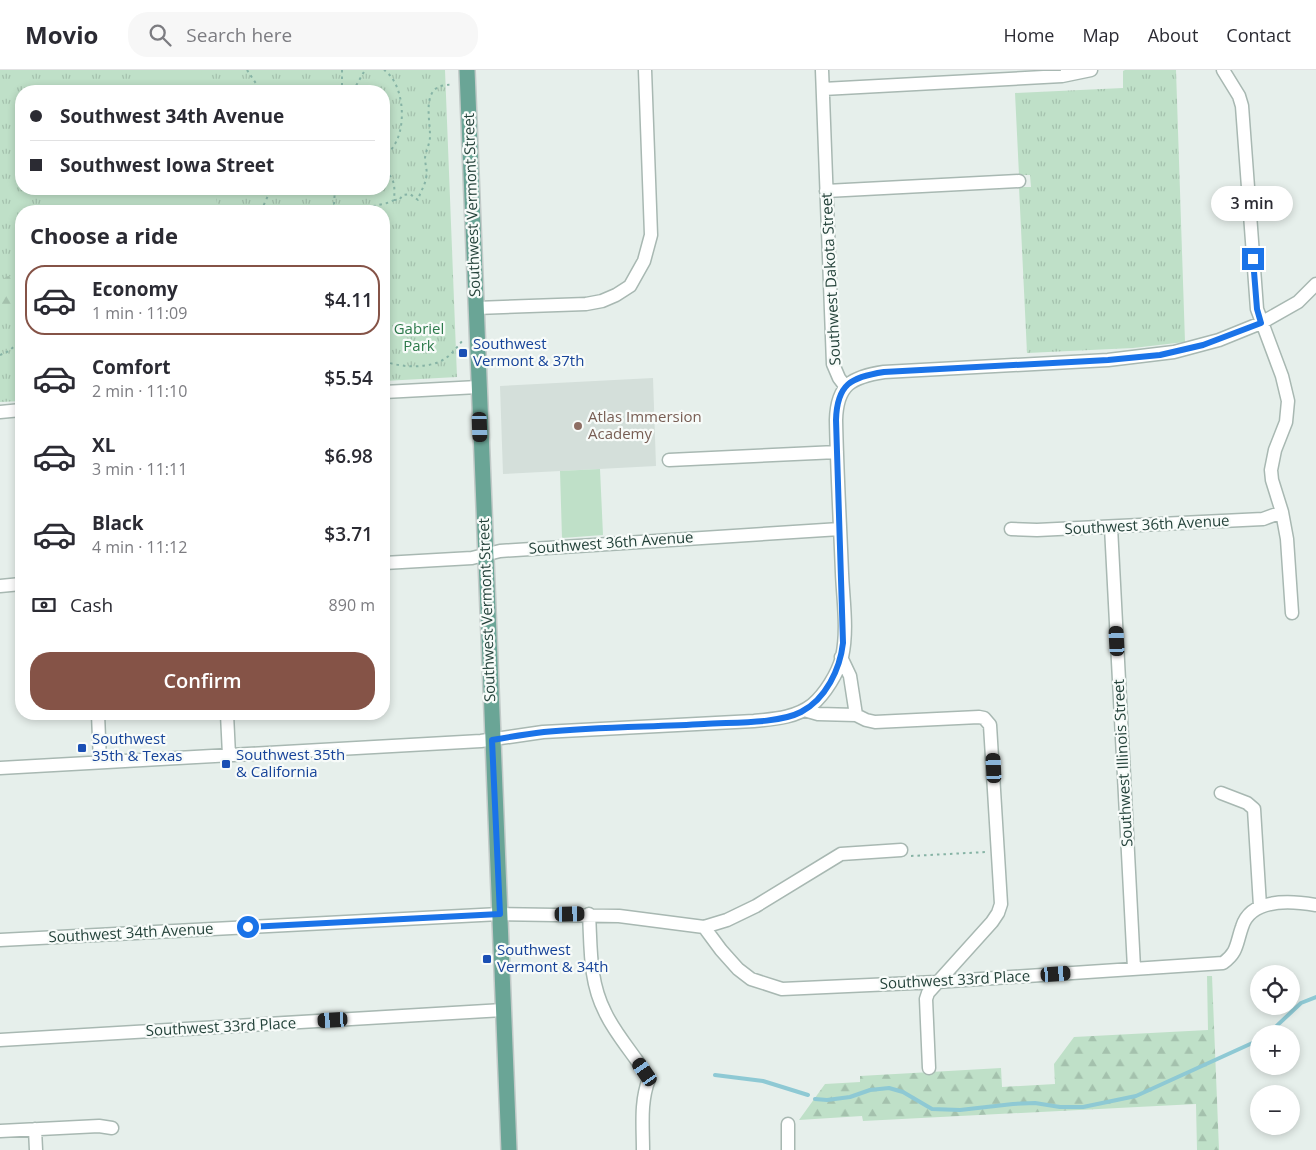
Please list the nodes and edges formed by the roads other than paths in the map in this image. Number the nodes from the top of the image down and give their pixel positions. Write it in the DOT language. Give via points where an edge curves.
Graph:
graph roads {
  1 [pos="467,70"];
  2 [pos="645,70"];
  3 [pos="822,70"];
  4 [pos="1091,70"];
  5 [pos="1223,70"];
  6 [pos="823,89"];
  7 [pos="1019,181"];
  8 [pos="826,191"];
  9 [pos="1316,284"];
  10 [pos="476,308"];
  11 [pos="1261,323"];
  12 [pos="845,386"];
  13 [pos="478,387"];
  14 [pos="390,392"];
  15 [pos="15,411"];
  16 [pos="0,412"];
  17 [pos="837,452"];
  18 [pos="669,460"];
  19 [pos="1282,512"];
  20 [pos="1111,527"];
  21 [pos="840,529"];
  22 [pos="1011,529"];
  23 [pos="484,555"];
  24 [pos="390,563"];
  25 [pos="15,585"];
  26 [pos="0,586"];
  27 [pos="1292,613"];
  28 [pos="842,658"];
  29 [pos="804,710"];
  30 [pos="856,714"];
  31 [pos="98,720"];
  32 [pos="227,720"];
  33 [pos="492,740"];
  34 [pos="229,755"];
  35 [pos="100,762"];
  36 [pos="0,768"];
  37 [pos="1221,793"];
  38 [pos="901,850"];
  39 [pos="1316,905"];
  40 [pos="1260,906"];
  41 [pos="500,914"];
  42 [pos="589,914"];
  43 [pos="704,927"];
  44 [pos="0,940"];
  45 [pos="1134,968"];
  46 [pos="936,982"];
  47 [pos="503,1010"];
  48 [pos="0,1040"];
  49 [pos="929,1068"];
  50 [pos="788,1124"];
  51 [pos="112,1128"];
  52 [pos="35,1129"];
  53 [pos="0,1131"];
  54 [pos="36,1150"];
  55 [pos="509,1150"];
  56 [pos="643,1150"];
  57 [pos="788,1150"];
  1 -- 10 [label="main road, Southwest Vermont Street"];
  2 -- 10 [label="street" via="651,235 644,261 630,286 586,304"];
  3 -- 6 [label="street, Southwest Dakota Street"];
  4 -- 6 [label="street" via="1062,76"];
  5 -- 11 [label="street" via="1242,106 1257,309"];
  6 -- 8 [label="street, Southwest Dakota Street"];
  7 -- 8 [label="street"];
  8 -- 12 [label="street, Southwest Dakota Street" via="833,364"];
  9 -- 11 [label="street" via="1298,302"];
  10 -- 13 [label="main road, Southwest Vermont Street"];
  11 -- 12 [label="street" via="1211,342 1160,355 884,372 856,379"];
  11 -- 19 [label="street" via="1282,376 1288,401 1286,422 1271,470"];
  12 -- 17 [label="street, Southwest Dakota Street" via="837,411"];
  13 -- 14 [label="street"];
  13 -- 23 [label="main road, Southwest Vermont Street"];
  15 -- 16 [label="street"];
  17 -- 18 [label="street"];
  17 -- 21 [label="street, Southwest Dakota Street"];
  19 -- 20 [label="street, Southwest 36th Avenue" via="1263,519"];
  19 -- 27 [label="street"];
  20 -- 22 [label="street, Southwest 36th Avenue"];
  20 -- 45 [label="street, Southwest Illinois Street"];
  21 -- 23 [label="street, Southwest 36th Avenue" via="500,551"];
  21 -- 28 [label="street, Southwest Dakota Street" via="844,622"];
  23 -- 24 [label="street, Southwest 36th Avenue"];
  23 -- 33 [label="main road, Southwest Vermont Street"];
  25 -- 26 [label="street"];
  28 -- 29 [label="street, Southwest Dakota Street" via="820,697"];
  28 -- 30 [label="street" via="850,676"];
  29 -- 30 [label="street" via="818,714"];
  29 -- 33 [label="street" via="775,719 543,732"];
  30 -- 46 [label="street" via="875,722 979,717 987,721 992,733 1001,904 998,913"];
  31 -- 35 [label="street"];
  32 -- 34 [label="street"];
  33 -- 34 [label="street"];
  33 -- 41 [label="main road, Southwest Vermont Street"];
  34 -- 35 [label="street"];
  35 -- 36 [label="street"];
  37 -- 40 [label="street" via="1254,809"];
  38 -- 43 [label="street, Southwest 34th Avenue" via="841,854 756,906"];
  39 -- 40 [label="street" via="1286,902"];
  40 -- 45 [label="street, Southwest 33rd Place" via="1249,914 1242,925 1233,956 1223,963"];
  41 -- 42 [label="street, Southwest 34th Avenue"];
  41 -- 44 [label="street, Southwest 34th Avenue"];
  41 -- 47 [label="main road, Southwest Vermont Street"];
  42 -- 43 [label="street, Southwest 34th Avenue"];
  42 -- 56 [label="street" via="592,970 598,996 613,1027 649,1079 643,1100"];
  43 -- 46 [label="street, Southwest 33rd Place" via="738,969 751,979 782,989"];
  45 -- 46 [label="street, Southwest 33rd Place"];
  46 -- 49 [label="street" via="926,999"];
  47 -- 48 [label="street, Southwest 33rd Place"];
  47 -- 55 [label="main road, Southwest Vermont Street"];
  50 -- 57 [label="street"];
  51 -- 52 [label="street"];
  52 -- 53 [label="street"];
  52 -- 54 [label="street"];
}
